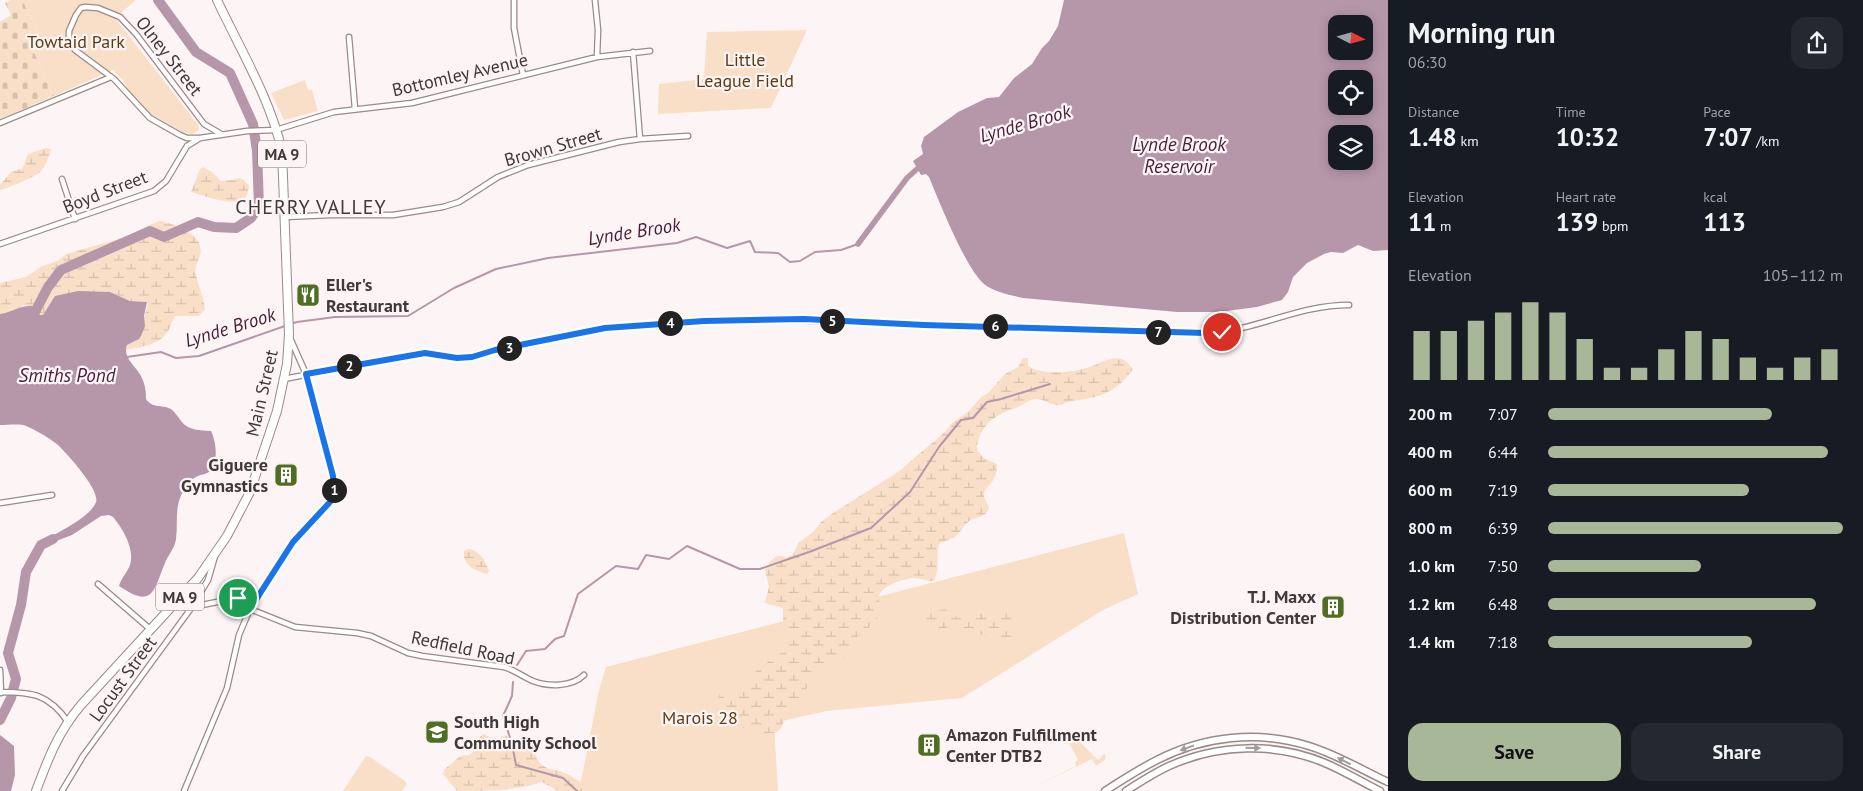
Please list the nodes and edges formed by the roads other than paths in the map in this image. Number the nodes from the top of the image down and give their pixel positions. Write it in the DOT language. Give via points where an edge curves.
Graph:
graph roads {
  1 [pos="217,0"];
  2 [pos="514,0"];
  3 [pos="595,0"];
  4 [pos="349,37"];
  5 [pos="650,51"];
  6 [pos="633,52"];
  7 [pos="597,57"];
  8 [pos="523,75"];
  9 [pos="111,77"];
  10 [pos="355,109"];
  11 [pos="0,123"];
  12 [pos="276,130"];
  13 [pos="223,134"];
  14 [pos="688,136"];
  15 [pos="200,138"];
  16 [pos="640,139"];
  17 [pos="62,179"];
  18 [pos="285,217"];
  19 [pos="75,219"];
  20 [pos="0,244"];
  21 [pos="1349,305"];
  22 [pos="288,327"];
  23 [pos="306,374"];
  24 [pos="284,379"];
  25 [pos="52,495"];
  26 [pos="0,503"];
  27 [pos="216,554"];
  28 [pos="98,584"];
  29 [pos="192,606"];
  30 [pos="250,609"];
  31 [pos="150,629"];
  32 [pos="0,670"];
  33 [pos="584,675"];
  34 [pos="2,693"];
  35 [pos="68,722"];
  36 [pos="1388,782"];
  37 [pos="36,791"];
  38 [pos="62,791"];
  39 [pos="184,791"];
  40 [pos="1105,791"];
  41 [pos="1126,791"];
  42 [pos="1380,791"];
  1 -- 12 [label="highway, Main Street / MA 9"];
  2 -- 8 [label="street" via="514,28"];
  3 -- 7 [label="street"];
  4 -- 10 [label="street"];
  5 -- 6 [label="street, Bottomley Avenue"];
  6 -- 7 [label="street, Bottomley Avenue"];
  6 -- 16 [label="street"];
  7 -- 8 [label="street, Bottomley Avenue"];
  8 -- 10 [label="street, Bottomley Avenue" via="412,103"];
  9 -- 11 [label="street"];
  9 -- 13 [label="street, Olney Street" via="76,50 69,40 71,24 78,11 85,7 110,12 124,20 202,122"];
  9 -- 15 [label="street, Olney Street" via="150,118 187,138"];
  10 -- 12 [label="street, Bottomley Avenue"];
  12 -- 13 [label="street, Bottomley Avenue"];
  12 -- 18 [label="highway, Main Street / MA 9" via="282,156"];
  13 -- 15 [label="street, Bottomley Avenue"];
  14 -- 16 [label="street, Brown Street"];
  15 -- 19 [label="street, Boyd Street" via="185,149 166,181 157,189"];
  16 -- 18 [label="street, Brown Street" via="521,167 449,206 393,215"];
  17 -- 19 [label="street"];
  18 -- 22 [label="highway, Main Street / MA 9"];
  19 -- 20 [label="street, Boyd Street"];
  21 -- 23 [label="street" via="1309,308 1242,329 1210,333 786,319 684,322 605,328 472,357 425,353"];
  22 -- 23 [label="street"];
  22 -- 24 [label="highway, Main Street / MA 9"];
  23 -- 24 [label="street"];
  23 -- 30 [label="street" via="333,476 333,494 328,506 293,542"];
  24 -- 27 [label="highway, Main Street / MA 9" via="277,411 250,492"];
  25 -- 26 [label="street"];
  27 -- 29 [label="street, Locust Street" via="208,580"];
  27 -- 31 [label="highway, Main Street / MA 9"];
  28 -- 31 [label="street"];
  29 -- 30 [label="street, Redfield Road" via="234,598 243,601"];
  29 -- 38 [label="street, Locust Street" via="83,756"];
  30 -- 33 [label="street, Redfield Road" via="295,627 364,634 412,654 504,667 544,684 568,683"];
  30 -- 39 [label="street" via="239,635 228,688"];
  31 -- 35 [label="highway, Main Street / MA 9"];
  32 -- 34 [label="street"];
  34 -- 35 [label="street" via="40,696 52,703"];
  35 -- 37 [label="highway, Main Street / MA 9"];
  36 -- 40 [label="main road, one-way" via="1308,746 1252,737 1218,740 1182,749"];
  41 -- 42 [label="main road, one-way" via="1186,760 1217,751 1253,748 1309,757"];
}
